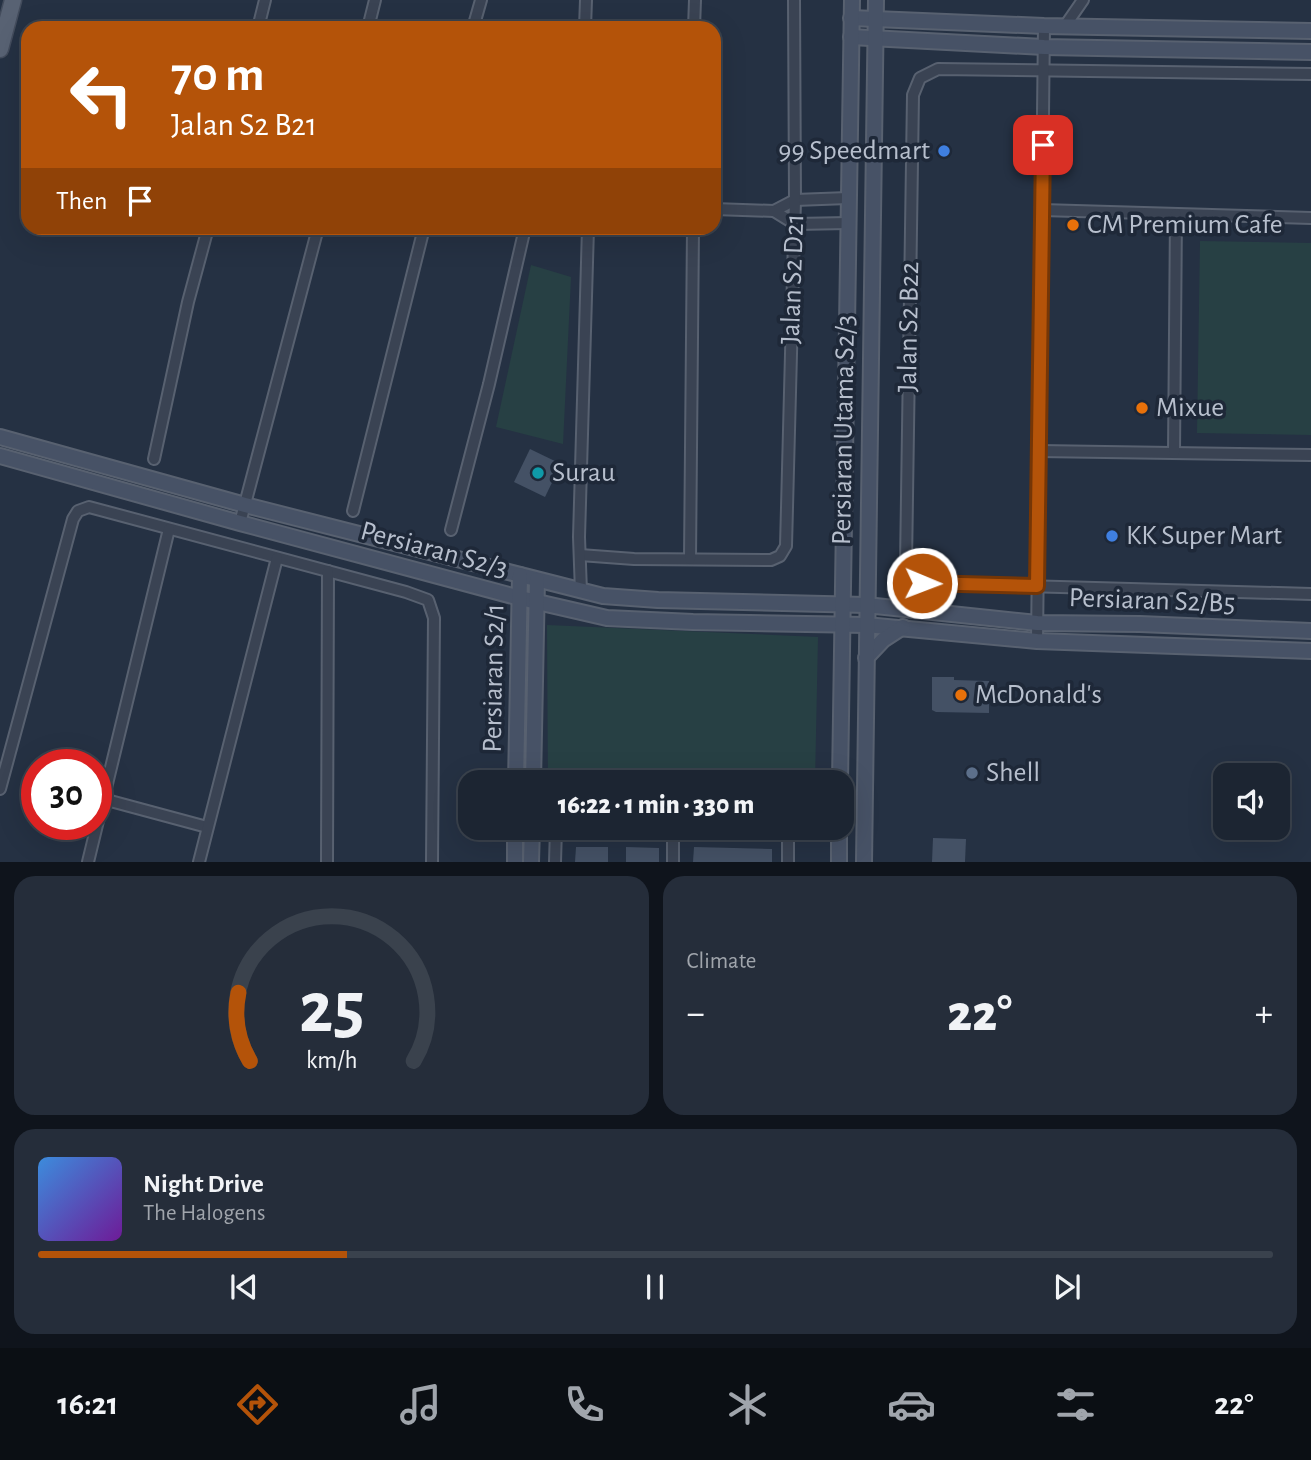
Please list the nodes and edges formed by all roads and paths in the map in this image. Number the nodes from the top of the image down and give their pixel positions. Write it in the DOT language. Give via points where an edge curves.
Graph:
graph roads {
  1 [pos="13,0"];
  2 [pos="265,0"];
  3 [pos="375,0"];
  4 [pos="481,0"];
  5 [pos="586,0"];
  6 [pos="695,0"];
  7 [pos="794,0"];
  8 [pos="852,0"];
  9 [pos="876,0"];
  10 [pos="1083,0"];
  11 [pos="851,18"];
  12 [pos="875,19"];
  13 [pos="260,21"];
  14 [pos="370,21"];
  15 [pos="475,21"];
  16 [pos="585,21"];
  17 [pos="694,21"];
  18 [pos="1044,26"];
  19 [pos="1065,26"];
  20 [pos="1311,31"];
  21 [pos="851,37"];
  22 [pos="875,38"];
  23 [pos="1044,47"];
  24 [pos="0,49"];
  25 [pos="1311,52"];
  26 [pos="1044,71"];
  27 [pos="1311,74"];
  28 [pos="848,198"];
  29 [pos="795,200"];
  30 [pos="721,209"];
  31 [pos="1042,210"];
  32 [pos="774,211"];
  33 [pos="1176,214"];
  34 [pos="1311,218"];
  35 [pos="848,223"];
  36 [pos="795,224"];
  37 [pos="206,235"];
  38 [pos="315,235"];
  39 [pos="422,235"];
  40 [pos="524,235"];
  41 [pos="588,235"];
  42 [pos="693,235"];
  43 [pos="0,437"];
  44 [pos="1039,451"];
  45 [pos="1174,453"];
  46 [pos="1311,455"];
  47 [pos="0,456"];
  48 [pos="154,459"];
  49 [pos="244,505"];
  50 [pos="352,511"];
  51 [pos="240,523"];
  52 [pos="169,529"];
  53 [pos="451,530"];
  54 [pos="580,555"];
  55 [pos="277,558"];
  56 [pos="690,559"];
  57 [pos="328,571"];
  58 [pos="520,575"];
  59 [pos="866,579"];
  60 [pos="537,580"];
  61 [pos="1037,586"];
  62 [pos="581,592"];
  63 [pos="1311,594"];
  64 [pos="520,597"];
  65 [pos="536,601"];
  66 [pos="844,604"];
  67 [pos="866,605"];
  68 [pos="894,607"];
  69 [pos="1037,623"];
  70 [pos="844,624"];
  71 [pos="866,625"];
  72 [pos="904,627"];
  73 [pos="1311,631"];
  74 [pos="1037,641"];
  75 [pos="1311,651"];
  76 [pos="866,658"];
  77 [pos="112,762"];
  78 [pos="516,770"];
  79 [pos="533,770"];
  80 [pos="840,770"];
  81 [pos="0,789"];
  82 [pos="112,801"];
  83 [pos="207,827"];
  84 [pos="93,840"];
  85 [pos="515,840"];
  86 [pos="532,840"];
  87 [pos="556,840"];
  88 [pos="673,840"];
  89 [pos="788,840"];
  90 [pos="839,840"];
  91 [pos="88,862"];
  92 [pos="199,862"];
  93 [pos="327,862"];
  94 [pos="432,862"];
  95 [pos="515,862"];
  96 [pos="531,862"];
  97 [pos="555,862"];
  98 [pos="673,862"];
  99 [pos="788,862"];
  100 [pos="839,862"];
  101 [pos="864,862"];
  1 -- 24 [label="main road"];
  2 -- 13 [label="street"];
  3 -- 14 [label="street"];
  4 -- 15 [label="street"];
  5 -- 16 [label="street"];
  6 -- 17 [label="street"];
  7 -- 29 [label="street, Jalan S2 D21"];
  8 -- 11 [label="main road, Persiaran Utama S2/3"];
  9 -- 12 [label="main road, Persiaran Utama S2/3"];
  10 -- 19 [label="street"];
  11 -- 12 [label="main road"];
  11 -- 21 [label="main road, Persiaran Utama S2/3"];
  12 -- 18 [label="main road"];
  12 -- 22 [label="main road, Persiaran Utama S2/3"];
  18 -- 19 [label="main road"];
  18 -- 23 [label="street"];
  19 -- 20 [label="main road"];
  21 -- 22 [label="main road"];
  21 -- 28 [label="main road, Persiaran Utama S2/3"];
  22 -- 23 [label="main road"];
  22 -- 59 [label="main road, Persiaran Utama S2/3"];
  23 -- 25 [label="main road"];
  23 -- 26 [label="street"];
  26 -- 27 [label="street"];
  26 -- 31 [label="street"];
  26 -- 61 [label="street, Jalan S2 B22" via="939,69 920,78 913,95 906,564 911,576 922,583"];
  28 -- 29 [label="street"];
  28 -- 35 [label="main road, Persiaran Utama S2/3"];
  29 -- 32 [label="street"];
  29 -- 36 [label="street, Jalan S2 D21"];
  30 -- 32 [label="street"];
  31 -- 33 [label="street"];
  31 -- 44 [label="street"];
  32 -- 36 [label="street"];
  33 -- 34 [label="street"];
  33 -- 45 [label="street"];
  35 -- 36 [label="street"];
  35 -- 66 [label="main road, Persiaran Utama S2/3"];
  36 -- 56 [label="street, Jalan S2 D21" via="786,546 771,560"];
  37 -- 48 [label="street"];
  38 -- 49 [label="street"];
  39 -- 50 [label="street"];
  40 -- 53 [label="street"];
  41 -- 54 [label="street"];
  42 -- 56 [label="street"];
  43 -- 49 [label="main road, Persiaran S2/B5"];
  44 -- 45 [label="street"];
  44 -- 61 [label="street"];
  45 -- 46 [label="street"];
  47 -- 51 [label="main road, Persiaran S2/3"];
  49 -- 51 [label="street"];
  49 -- 58 [label="main road, Persiaran S2/B5"];
  51 -- 64 [label="main road, Persiaran S2/3"];
  52 -- 55 [label="street"];
  52 -- 77 [label="street"];
  52 -- 81 [label="street" via="89,507 73,519"];
  54 -- 56 [label="street"];
  54 -- 62 [label="street"];
  55 -- 57 [label="street"];
  55 -- 83 [label="street"];
  57 -- 93 [label="street"];
  57 -- 94 [label="street" via="428,600 434,618"];
  58 -- 60 [label="main road, Persiaran S2/B5"];
  58 -- 64 [label="main road, Persiaran S2/1"];
  59 -- 67 [label="main road, Persiaran Utama S2/3"];
  59 -- 68 [label="main road" via="875,594"];
  60 -- 62 [label="main road, Persiaran S2/B5"];
  60 -- 65 [label="main road, Persiaran S2/1"];
  61 -- 63 [label="street"];
  61 -- 69 [label="street"];
  62 -- 66 [label="main road, Persiaran S2/B5" via="658,600"];
  64 -- 65 [label="main road, Persiaran S2/3"];
  64 -- 78 [label="main road, Persiaran S2/1"];
  65 -- 70 [label="main road, Persiaran S2/3" via="630,621"];
  65 -- 79 [label="main road, Persiaran S2/1"];
  66 -- 67 [label="main road, Persiaran S2/B5"];
  66 -- 70 [label="main road, Persiaran Utama S2/3"];
  67 -- 68 [label="main road, Persiaran S2/B5"];
  67 -- 71 [label="main road, Persiaran Utama S2/3"];
  68 -- 69 [label="main road, Persiaran S2/B5"];
  69 -- 73 [label="main road, Persiaran S2/B5"];
  69 -- 74 [label="street"];
  70 -- 71 [label="main road, Persiaran S2/3"];
  70 -- 80 [label="main road, Persiaran Utama S2/3"];
  71 -- 72 [label="main road, Persiaran S2/B5"];
  71 -- 76 [label="main road, Persiaran Utama S2/3"];
  72 -- 74 [label="main road, Persiaran S2/B5"];
  72 -- 76 [label="main road"];
  74 -- 75 [label="main road, Persiaran S2/B5"];
  76 -- 101 [label="main road, Persiaran Utama S2/3"];
  82 -- 83 [label="street"];
  83 -- 92 [label="street"];
  84 -- 91 [label="street"];
  85 -- 95 [label="main road"];
  86 -- 96 [label="main road"];
  87 -- 97 [label="street"];
  88 -- 98 [label="street"];
  89 -- 99 [label="street"];
  90 -- 100 [label="main road"];
}
